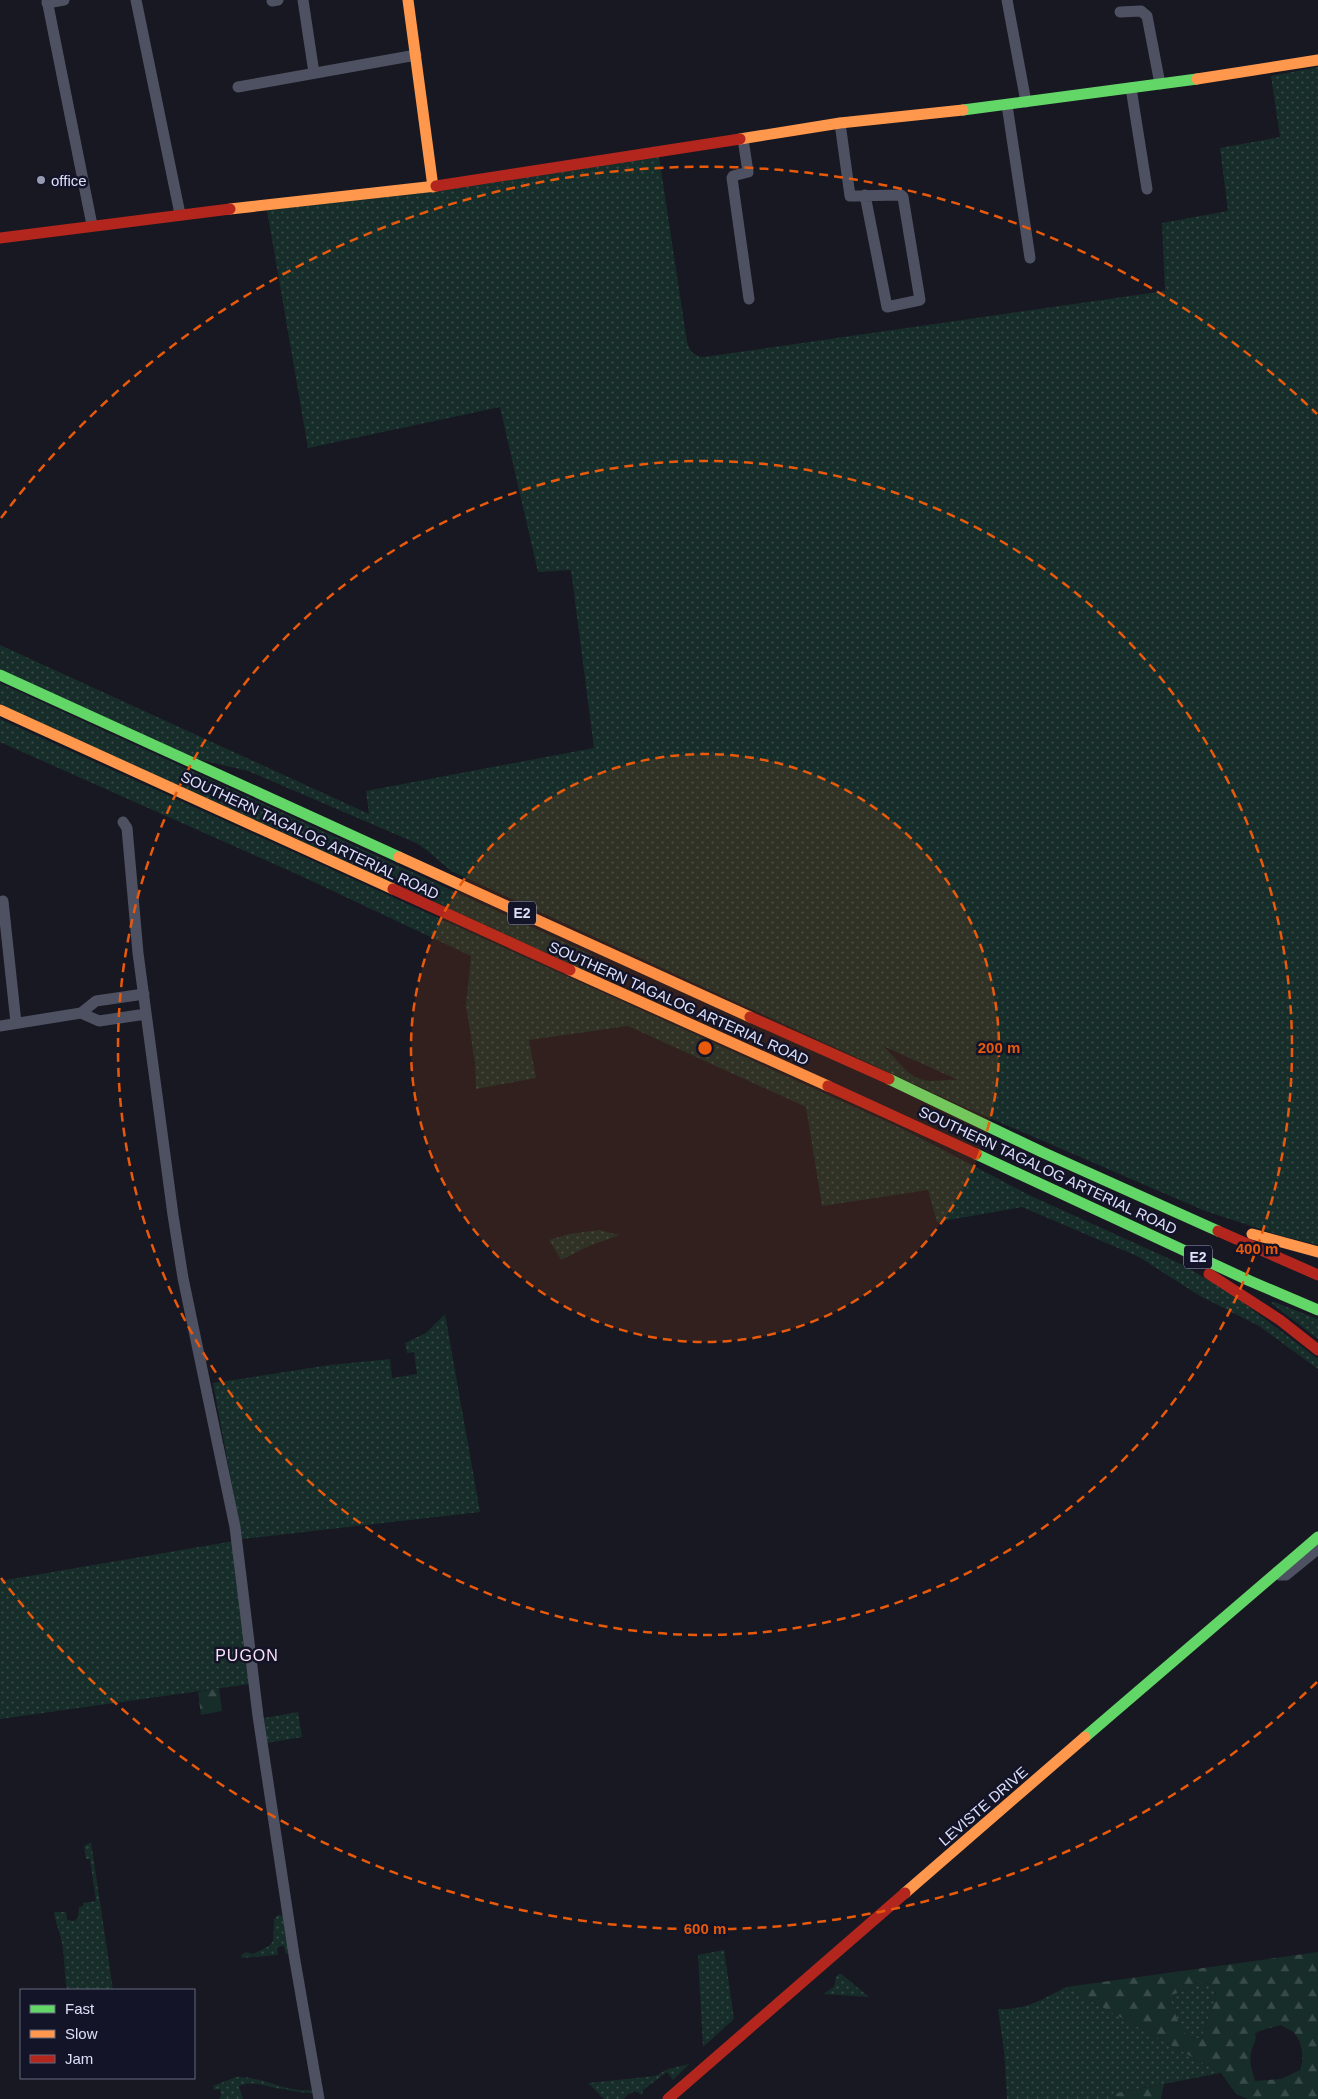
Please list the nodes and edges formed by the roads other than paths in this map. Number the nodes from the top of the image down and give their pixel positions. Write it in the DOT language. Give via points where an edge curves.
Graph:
graph roads {
  1 [pos="64,0"];
  2 [pos="136,0"];
  3 [pos="303,0"];
  4 [pos="408,0"];
  5 [pos="1007,0"];
  6 [pos="47,1"];
  7 [pos="1120,12"];
  8 [pos="416,55"];
  9 [pos="1318,60"];
  10 [pos="314,72"];
  11 [pos="1160,84"];
  12 [pos="238,87"];
  13 [pos="1131,88"];
  14 [pos="1026,102"];
  15 [pos="1007,104"];
  16 [pos="840,123"];
  17 [pos="743,139"];
  18 [pos="433,186"];
  19 [pos="1147,189"];
  20 [pos="865,195"];
  21 [pos="180,214"];
  22 [pos="92,225"];
  23 [pos="0,238"];
  24 [pos="1030,258"];
  25 [pos="749,299"];
  26 [pos="0,675"];
  27 [pos="0,710"];
  28 [pos="123,822"];
  29 [pos="3,901"];
  30 [pos="144,994"];
  31 [pos="82,1013"];
  32 [pos="146,1014"];
  33 [pos="16,1023"];
  34 [pos="0,1026"];
  35 [pos="1130,1191"];
  36 [pos="1078,1202"];
  37 [pos="1318,1252"];
  38 [pos="1318,1275"];
  39 [pos="1318,1310"];
  40 [pos="1318,1350"];
  41 [pos="1318,1537"];
  42 [pos="1318,1549"];
  43 [pos="1277,1572"];
  44 [pos="318,2099"];
  45 [pos="668,2099"];
  1 -- 6 [label="street"];
  2 -- 21 [label="street"];
  3 -- 10 [label="street"];
  4 -- 8 [label="main road"];
  5 -- 14 [label="street"];
  6 -- 22 [label="street"];
  7 -- 11 [label="street" via="1141,11 1148,16"];
  8 -- 10 [label="street"];
  8 -- 18 [label="main road"];
  9 -- 11 [label="main road"];
  10 -- 12 [label="street"];
  11 -- 13 [label="main road"];
  13 -- 14 [label="main road"];
  13 -- 19 [label="street"];
  14 -- 15 [label="main road"];
  15 -- 16 [label="main road"];
  15 -- 24 [label="street"];
  16 -- 17 [label="main road"];
  16 -- 20 [label="street" via="848,194"];
  17 -- 18 [label="main road"];
  17 -- 25 [label="street" via="748,172 732,178"];
  18 -- 21 [label="main road"];
  20 -- 20 [label="street" via="902,195 920,300 886,307"];
  21 -- 22 [label="main road"];
  22 -- 23 [label="main road"];
  26 -- 35 [label="main road, SOUTHERN TAGALOG ARTERIAL ROAD / E2"];
  27 -- 36 [label="main road, SOUTHERN TAGALOG ARTERIAL ROAD / E2"];
  28 -- 30 [label="street" via="127,828"];
  29 -- 33 [label="street"];
  30 -- 31 [label="street" via="96,1001"];
  30 -- 32 [label="street"];
  31 -- 32 [label="street" via="100,1021"];
  31 -- 33 [label="street"];
  32 -- 44 [label="street" via="173,1215 235,1527 258,1716"];
  33 -- 34 [label="street"];
  35 -- 37 [label="main road" via="1262,1237"];
  35 -- 38 [label="main road, SOUTHERN TAGALOG ARTERIAL ROAD / E2"];
  36 -- 39 [label="main road, SOUTHERN TAGALOG ARTERIAL ROAD / E2"];
  36 -- 40 [label="main road" via="1232,1288"];
  41 -- 43 [label="main road, LEVISTE DRIVE"];
  42 -- 43 [label="street" via="1286,1575"];
  43 -- 45 [label="main road, LEVISTE DRIVE"];
}
